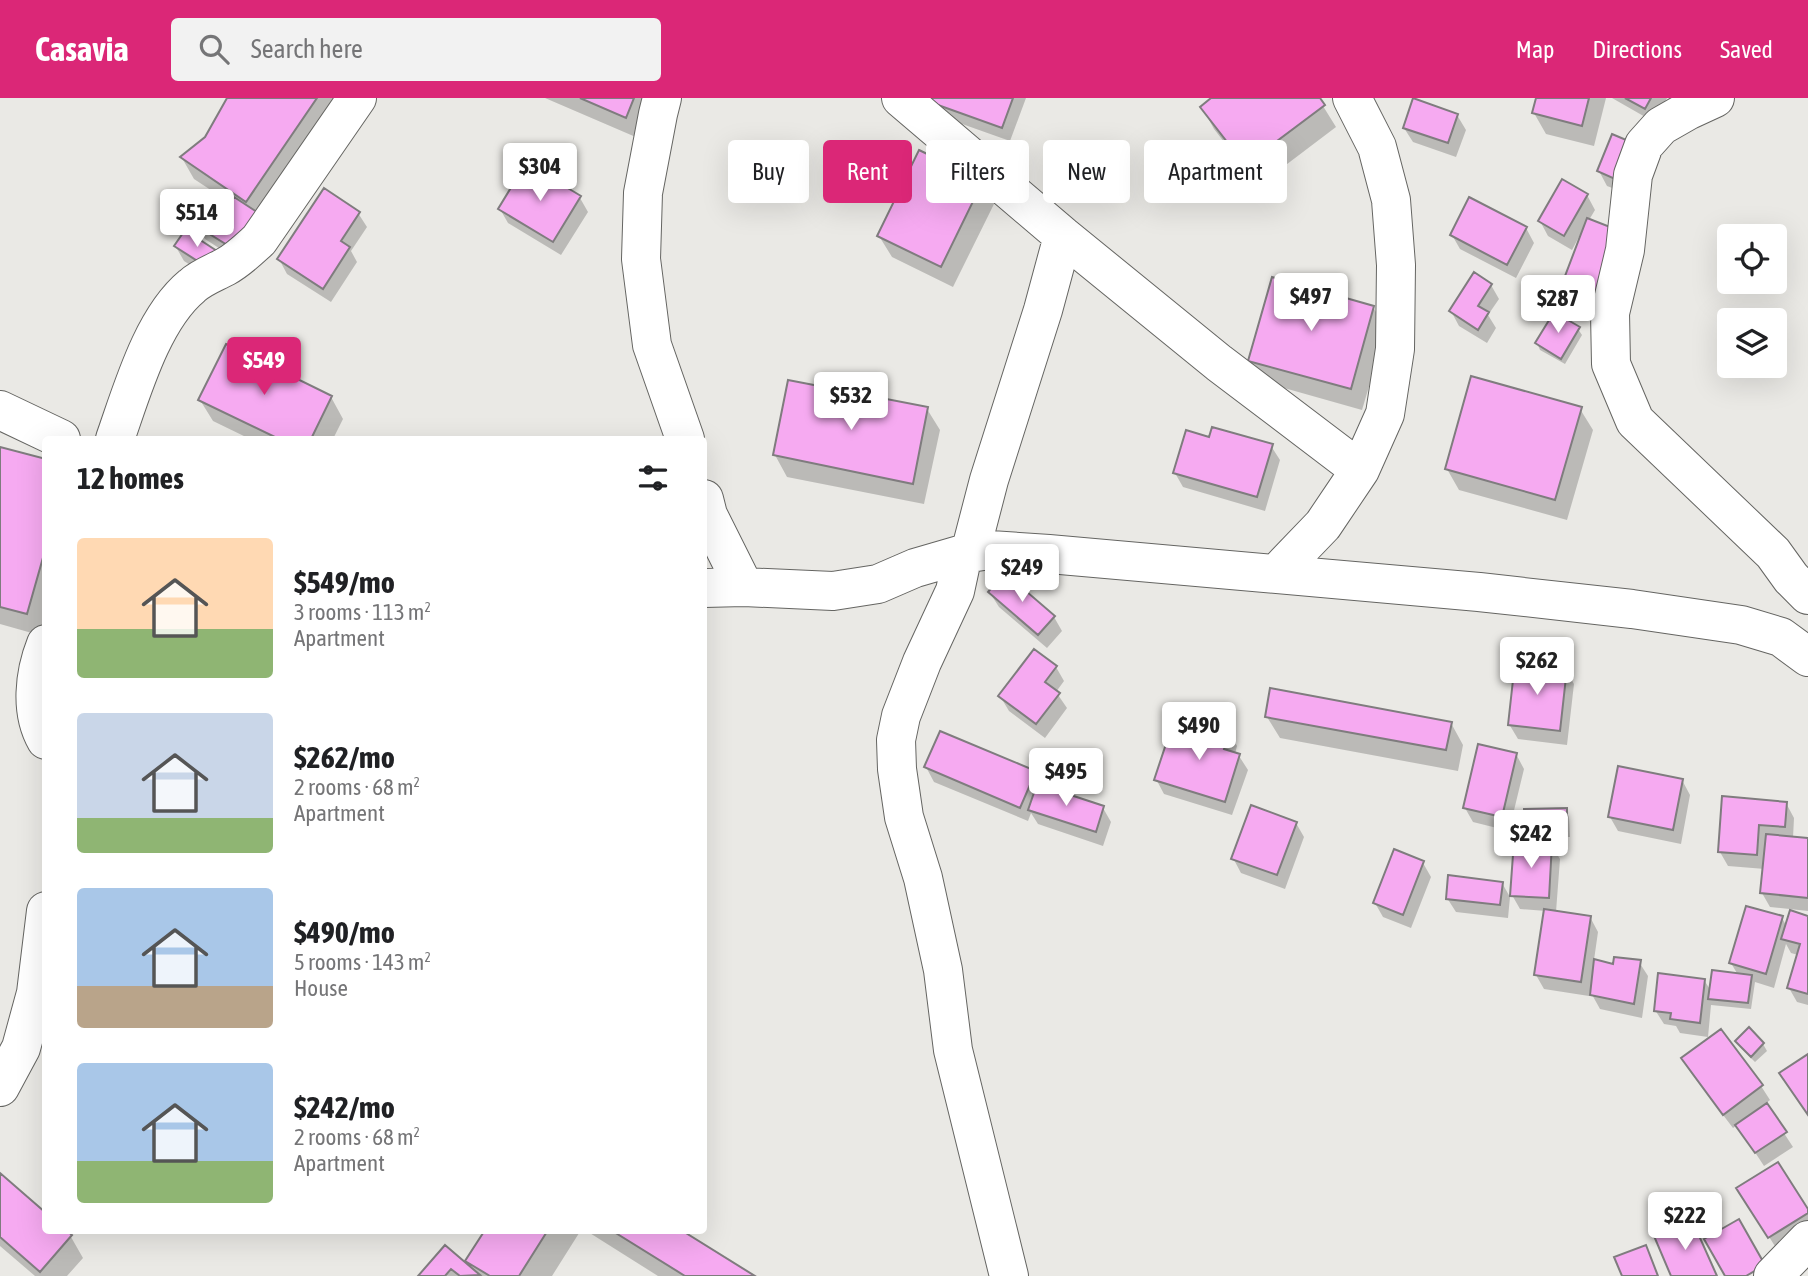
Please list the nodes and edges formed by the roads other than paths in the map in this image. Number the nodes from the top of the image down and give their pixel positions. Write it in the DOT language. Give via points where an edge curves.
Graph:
graph roads {
  1 [pos="357,98"];
  2 [pos="663,98"];
  3 [pos="901,98"];
  4 [pos="1352,98"];
  5 [pos="1715,98"];
  6 [pos="1063,236"];
  7 [pos="0,411"];
  8 [pos="54,436"];
  9 [pos="116,436"];
  10 [pos="684,436"];
  11 [pos="1360,470"];
  12 [pos="707,512"];
  13 [pos="967,554"];
  14 [pos="1276,574"];
  15 [pos="744,587"];
  16 [pos="707,588"];
  17 [pos="1808,595"];
  18 [pos="42,653"];
  19 [pos="1808,657"];
  20 [pos="42,733"];
  21 [pos="42,944"];
  22 [pos="0,1087"];
  23 [pos="1808,1240"];
  24 [pos="1009,1276"];
  25 [pos="1773,1276"];
  1 -- 9 [label="street" via="259,240 178,299 144,359"];
  2 -- 10 [label="street" via="643,193 641,259 652,345"];
  3 -- 6 [label="street"];
  4 -- 11 [label="street" via="1377,147 1391,200 1396,265 1395,349 1385,414"];
  5 -- 17 [label="street" via="1661,126 1644,145 1633,175 1625,250 1610,313 1611,364 1635,421 1773,553"];
  6 -- 11 [label="street"];
  6 -- 13 [label="street"];
  7 -- 8 [label="street"];
  11 -- 14 [label="street" via="1323,525"];
  12 -- 15 [label="street"];
  13 -- 14 [label="street" via="990,550"];
  13 -- 15 [label="street" via="867,586 833,591"];
  13 -- 24 [label="street" via="901,716 897,769 904,817 943,970 953,1051"];
  14 -- 19 [label="street" via="1543,599 1741,625 1781,637"];
  15 -- 16 [label="street"];
  18 -- 20 [label="street" via="36,702"];
  21 -- 22 [label="street" via="36,993 21,1048"];
  23 -- 25 [label="street"];
}
